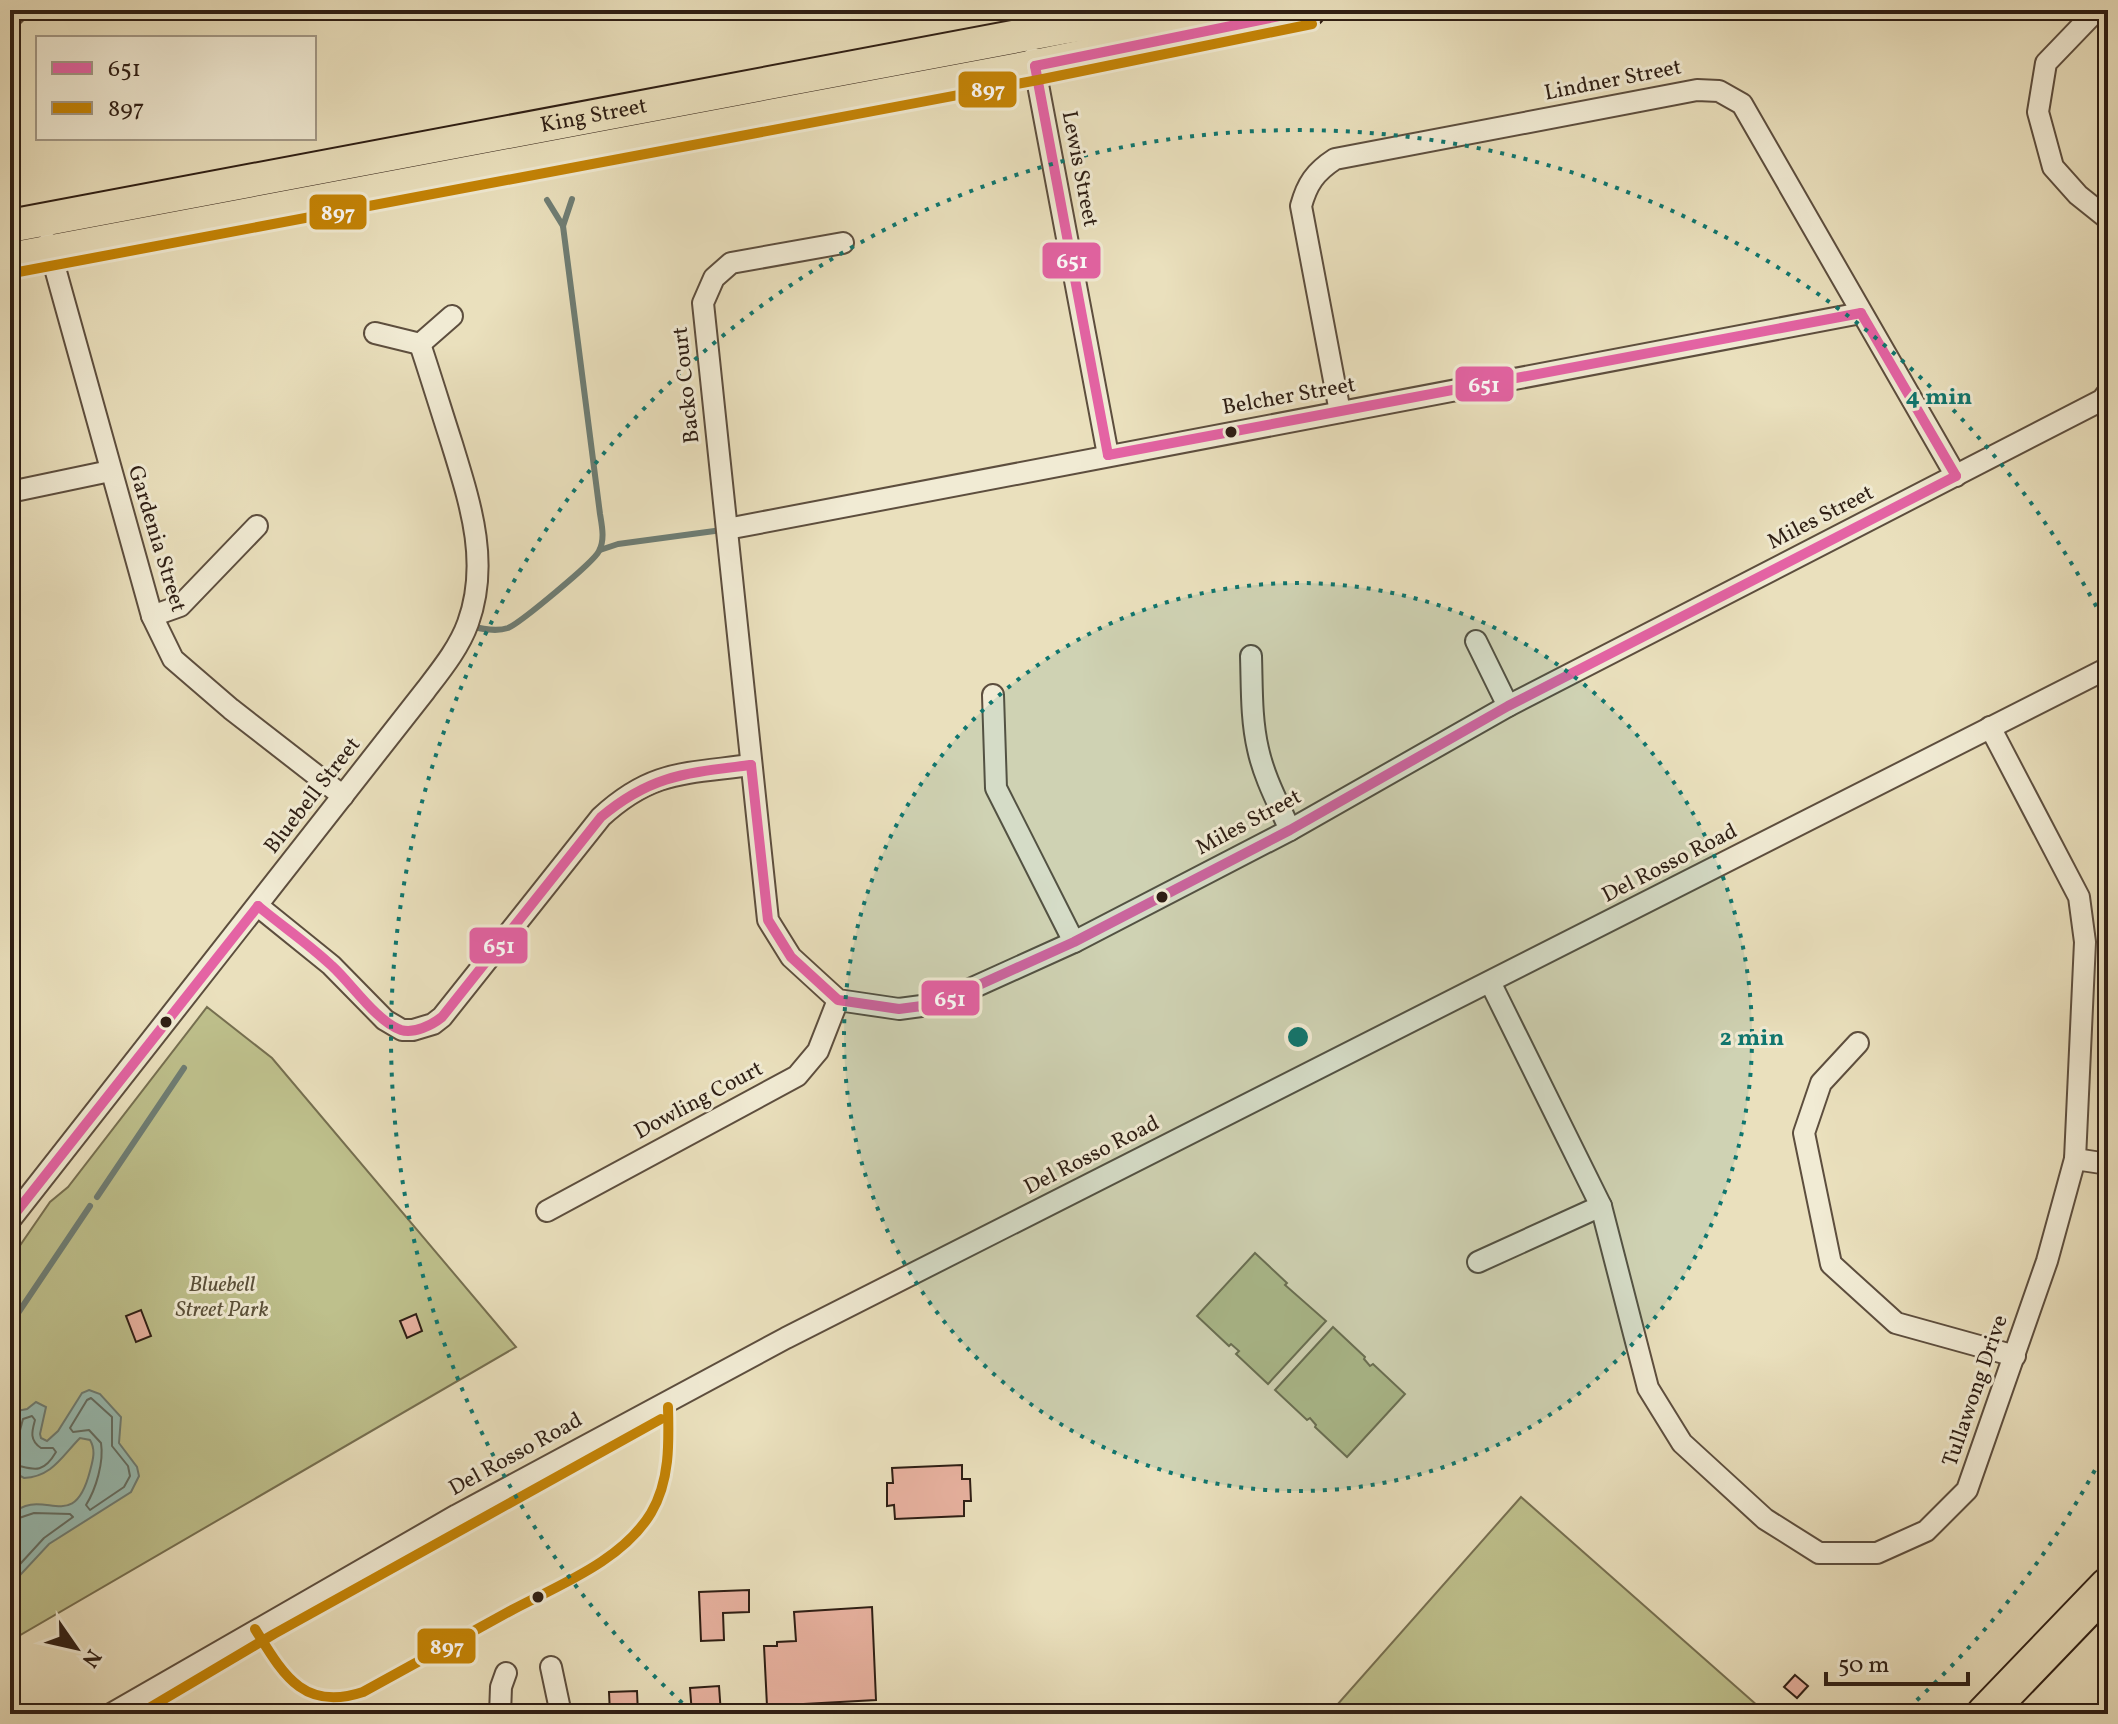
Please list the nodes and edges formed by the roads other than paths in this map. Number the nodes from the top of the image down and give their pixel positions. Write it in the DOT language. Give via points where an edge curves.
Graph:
graph roads {
  1 [pos="18,10"];
  2 [pos="1177,10"];
  3 [pos="1309,10"];
  4 [pos="2100,14"];
  5 [pos="10,18"];
  6 [pos="1028,34"];
  7 [pos="1035,66"];
  8 [pos="2108,219"];
  9 [pos="42,220"];
  10 [pos="10,226"];
  11 [pos="843,243"];
  12 [pos="49,251"];
  13 [pos="10,259"];
  14 [pos="1861,313"];
  15 [pos="452,316"];
  16 [pos="375,333"];
  17 [pos="420,344"];
  18 [pos="2108,392"];
  19 [pos="1340,412"];
  20 [pos="1108,455"];
  21 [pos="110,471"];
  22 [pos="1956,476"];
  23 [pos="10,492"];
  24 [pos="257,526"];
  25 [pos="727,529"];
  26 [pos="152,616"];
  27 [pos="1476,641"];
  28 [pos="1251,656"];
  29 [pos="2108,668"];
  30 [pos="993,695"];
  31 [pos="1508,706"];
  32 [pos="1990,727"];
  33 [pos="751,765"];
  34 [pos="343,796"];
  35 [pos="1290,830"];
  36 [pos="258,906"];
  37 [pos="1074,942"];
  38 [pos="1490,982"];
  39 [pos="838,1000"];
  40 [pos="1858,1043"];
  41 [pos="2075,1159"];
  42 [pos="2108,1164"];
  43 [pos="1601,1206"];
  44 [pos="547,1211"];
  45 [pos="10,1220"];
  46 [pos="1478,1262"];
  47 [pos="2015,1356"];
  48 [pos="2108,1586"];
  49 [pos="551,1667"];
  50 [pos="506,1673"];
  51 [pos="111,1714"];
  52 [pos="500,1714"];
  53 [pos="561,1714"];
  54 [pos="1985,1714"];
  1 -- 5 [label="street"];
  2 -- 6 [label="main road, King Street"];
  3 -- 7 [label="main road, King Street"];
  4 -- 8 [label="street" via="2046,63 2038,112 2053,167"];
  6 -- 7 [label="street, Lewis Street"];
  6 -- 9 [label="main road, King Street"];
  7 -- 12 [label="main road, King Street"];
  7 -- 20 [label="street, Lewis Street"];
  9 -- 10 [label="main road, King Street"];
  9 -- 12 [label="street, Gardenia Street"];
  11 -- 25 [label="street, Backo Court" via="731,263 714,278 703,303"];
  12 -- 13 [label="main road, King Street"];
  12 -- 21 [label="street, Gardenia Street"];
  14 -- 19 [label="street, Belcher Street"];
  14 -- 19 [label="street, Lindner Street" via="1742,104 1719,91 1697,90 1516,124 1335,159 1307,186 1301,206"];
  14 -- 22 [label="street, Lindner Street"];
  15 -- 17 [label="street"];
  16 -- 17 [label="street"];
  17 -- 34 [label="street, Bluebell Street" via="471,506 478,573 474,602 447,662"];
  18 -- 22 [label="street, Miles Street" via="2102,400"];
  19 -- 20 [label="street, Belcher Street"];
  20 -- 25 [label="street, Belcher Street"];
  21 -- 23 [label="street"];
  21 -- 26 [label="street, Gardenia Street"];
  22 -- 31 [label="street, Miles Street"];
  24 -- 26 [label="street" via="180,606"];
  25 -- 33 [label="street"];
  26 -- 34 [label="street, Gardenia Street" via="173,659"];
  27 -- 31 [label="street"];
  28 -- 35 [label="street" via="1258,749"];
  29 -- 32 [label="street, Del Rosso Road"];
  30 -- 37 [label="street" via="996,788"];
  31 -- 35 [label="street, Miles Street"];
  32 -- 38 [label="street, Del Rosso Road"];
  32 -- 41 [label="street, Tullawong Drive" via="2079,897 2085,942"];
  33 -- 36 [label="street" via="669,776 630,792 601,817 442,1017 422,1028 402,1030 385,1020 331,965"];
  33 -- 39 [label="street" via="768,920 791,957"];
  34 -- 36 [label="street, Bluebell Street"];
  35 -- 37 [label="street, Miles Street"];
  36 -- 45 [label="street, Bluebell Street"];
  37 -- 39 [label="street, Miles Street" via="937,1004 899,1009"];
  38 -- 43 [label="street, Tullawong Drive"];
  38 -- 51 [label="street, Del Rosso Road" via="654,1407"];
  39 -- 44 [label="street, Dowling Court" via="818,1051 797,1076"];
  40 -- 47 [label="street" via="1821,1083 1804,1133 1831,1264 1896,1323"];
  41 -- 42 [label="street"];
  41 -- 47 [label="street, Tullawong Drive"];
  43 -- 46 [label="street"];
  43 -- 47 [label="street, Tullawong Drive" via="1648,1388 1682,1443 1765,1519 1819,1553 1877,1553 1926,1531 1967,1490"];
  48 -- 54 [label="highway"];
  49 -- 53 [label="street"];
  50 -- 52 [label="street"];
}
